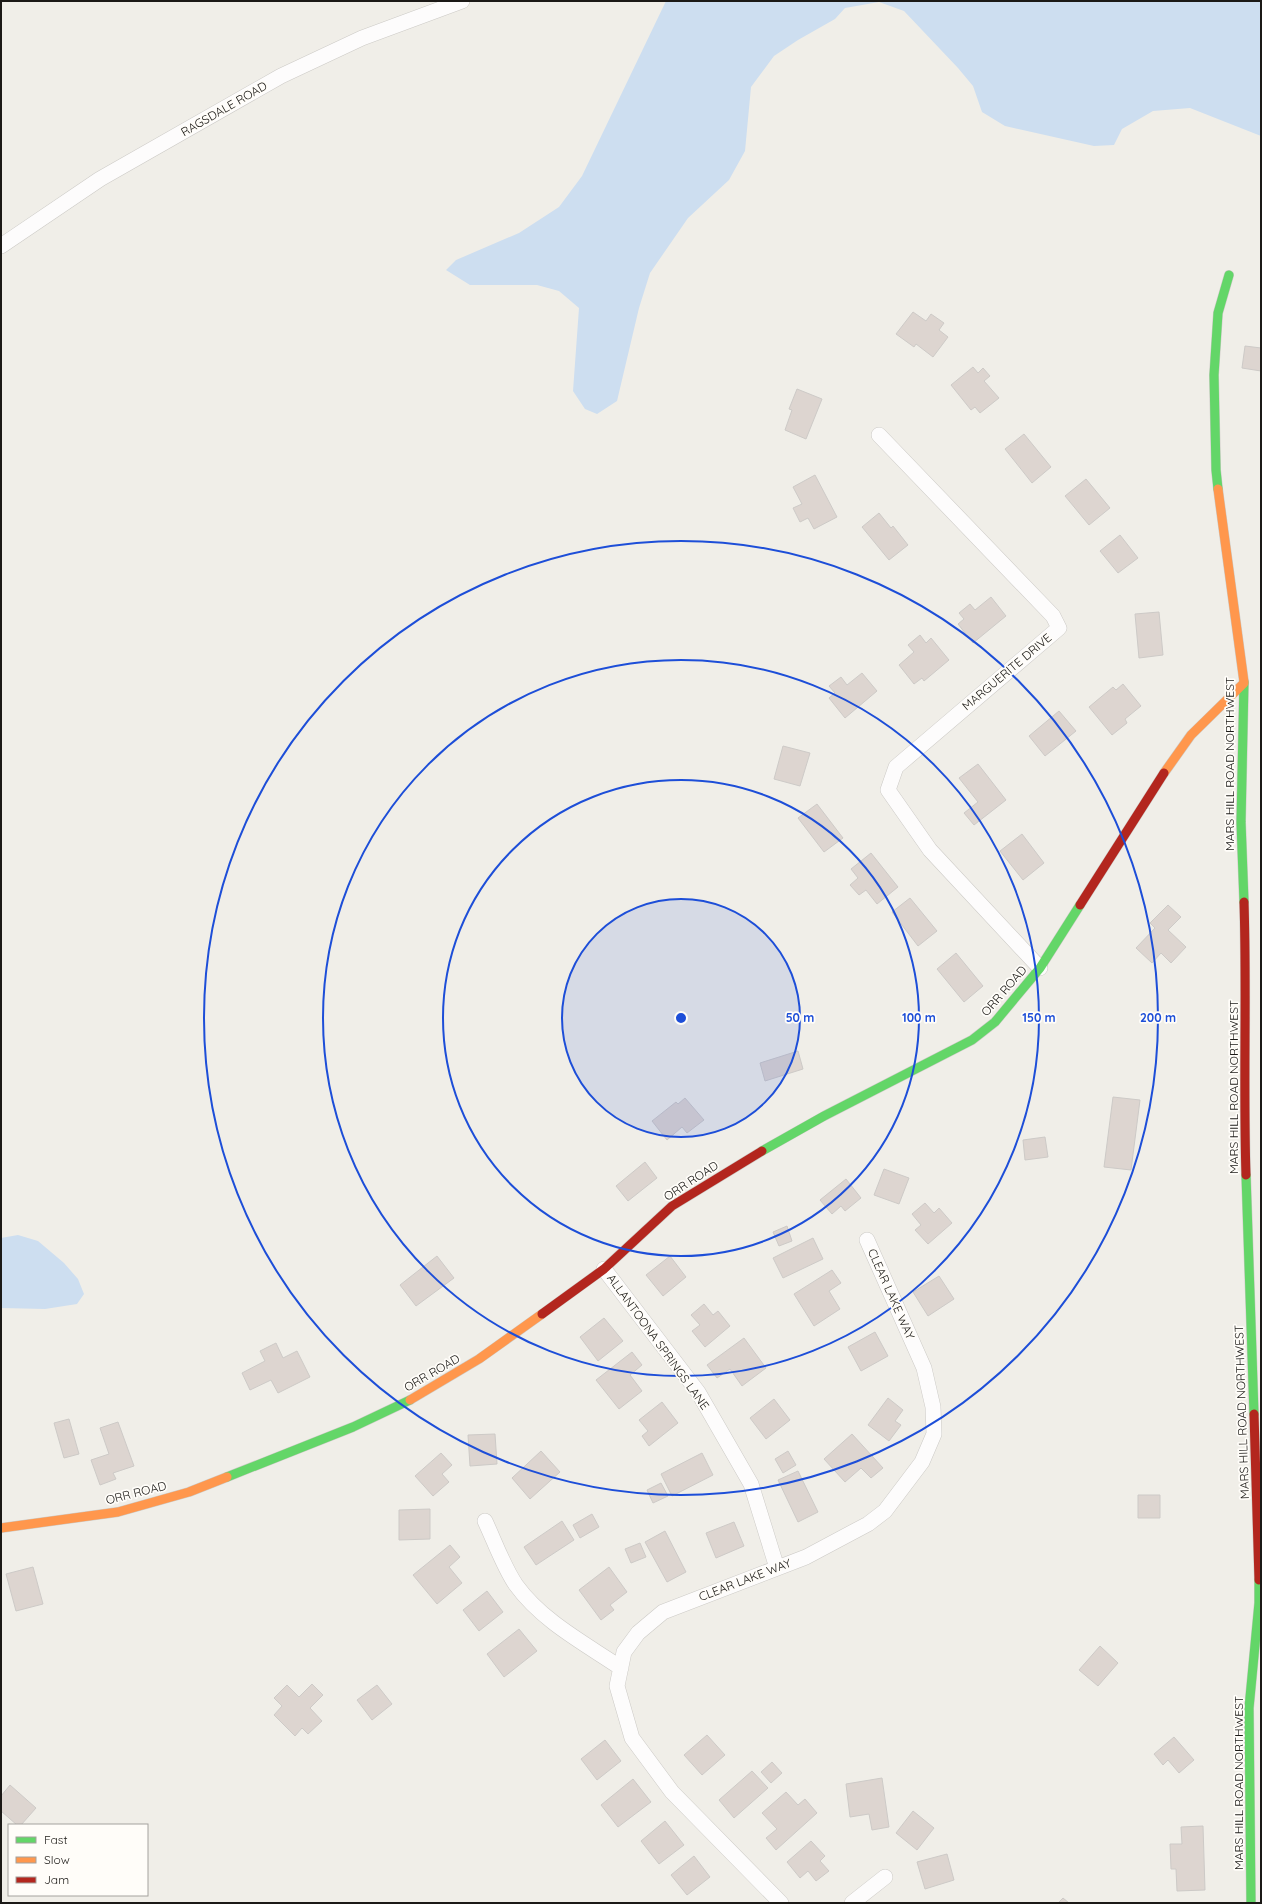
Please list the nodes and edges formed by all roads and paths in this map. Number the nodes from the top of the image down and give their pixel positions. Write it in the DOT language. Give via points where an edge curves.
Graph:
graph roads {
  1 [pos="462,1"];
  2 [pos="1,246"];
  3 [pos="1229,275"];
  4 [pos="879,435"];
  5 [pos="1244,683"];
  6 [pos="1040,968"];
  7 [pos="868,1240"];
  8 [pos="604,1269"];
  9 [pos="485,1522"];
  10 [pos="1,1528"];
  11 [pos="777,1568"];
  12 [pos="621,1668"];
  13 [pos="885,1877"];
  14 [pos="781,1903"];
  15 [pos="852,1903"];
  16 [pos="1251,1903"];
  1 -- 2 [label="street, RAGSDALE ROAD" via="362,38 281,76 100,179"];
  3 -- 5 [label="street, MARS HILL ROAD NORTHWEST" via="1218,313 1215,360 1216,470"];
  4 -- 6 [label="street, MARGUERITE DRIVE" via="1053,616 1059,628 896,767 888,790 930,850"];
  5 -- 6 [label="street, ORR ROAD" via="1183,747"];
  5 -- 16 [label="street, MARS HILL ROAD NORTHWEST" via="1241,822 1246,961 1244,1126 1259,1559 1259,1603 1249,1708"];
  6 -- 8 [label="street, ORR ROAD" via="994,1022 972,1040 824,1116 678,1202"];
  7 -- 11 [label="street, CLEAR LAKE WAY" via="924,1368 933,1407 934,1434 922,1462 885,1511 868,1524 813,1553"];
  8 -- 10 [label="street, ORR ROAD" via="479,1359 414,1398 353,1427 189,1492 118,1512"];
  8 -- 11 [label="street, ALLANTOONA SPRINGS LANE" via="698,1392 744,1471 751,1484"];
  9 -- 12 [label="street" via="515,1584 535,1607 558,1626"];
  11 -- 12 [label="street, CLEAR LAKE WAY" via="663,1612 638,1632 624,1652"];
  12 -- 14 [label="street, CLEAR LAKE WAY" via="617,1686 632,1738 672,1792"];
  13 -- 15 [label="street"];
}
